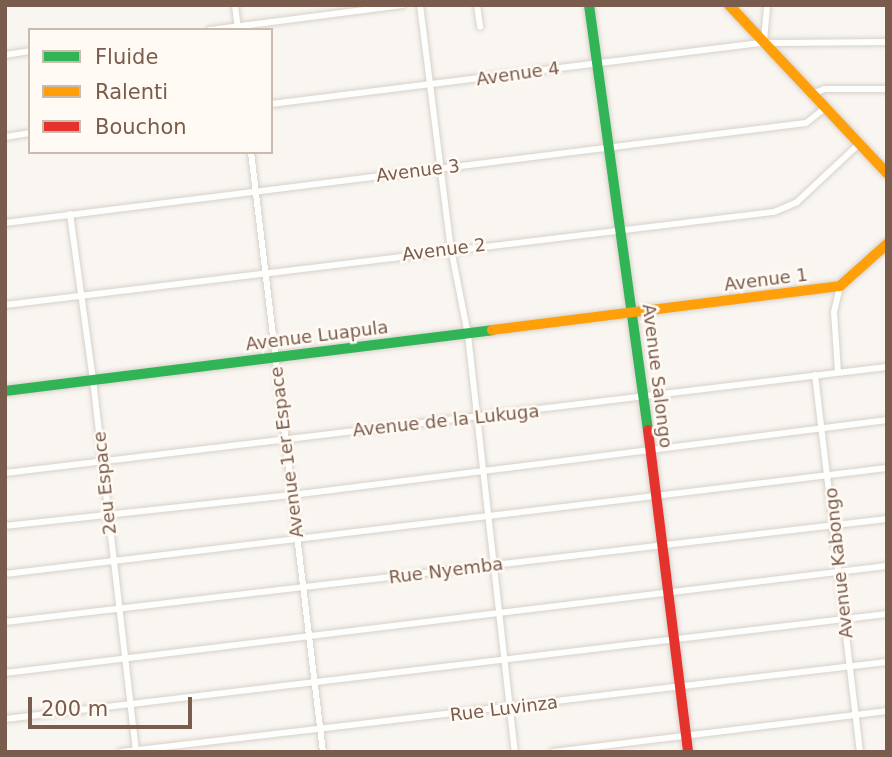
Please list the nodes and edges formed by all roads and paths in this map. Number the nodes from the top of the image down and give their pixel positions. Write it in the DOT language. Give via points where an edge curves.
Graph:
graph roads {
  1 [pos="235,5"];
  2 [pos="402,5"];
  3 [pos="420,5"];
  4 [pos="477,5"];
  5 [pos="589,5"];
  6 [pos="729,5"];
  7 [pos="766,5"];
  8 [pos="480,27"];
  9 [pos="238,28"];
  10 [pos="887,42"];
  11 [pos="764,43"];
  12 [pos="28,51"];
  13 [pos="5,55"];
  14 [pos="596,63"];
  15 [pos="429,87"];
  16 [pos="887,89"];
  17 [pos="813,94"];
  18 [pos="273,104"];
  19 [pos="825,108"];
  20 [pos="28,133"];
  21 [pos="5,137"];
  22 [pos="859,144"];
  23 [pos="607,148"];
  24 [pos="251,154"];
  25 [pos="440,169"];
  26 [pos="887,173"];
  27 [pos="256,190"];
  28 [pos="70,214"];
  29 [pos="5,222"];
  30 [pos="618,231"];
  31 [pos="887,244"];
  32 [pos="451,249"];
  33 [pos="266,272"];
  34 [pos="840,286"];
  35 [pos="82,295"];
  36 [pos="5,305"];
  37 [pos="633,313"];
  38 [pos="468,335"];
  39 [pos="275,356"];
  40 [pos="887,367"];
  41 [pos="838,372"];
  42 [pos="815,375"];
  43 [pos="93,380"];
  44 [pos="5,391"];
  45 [pos="643,398"];
  46 [pos="478,418"];
  47 [pos="887,420"];
  48 [pos="821,428"];
  49 [pos="286,438"];
  50 [pos="651,449"];
  51 [pos="102,464"];
  52 [pos="887,468"];
  53 [pos="482,470"];
  54 [pos="5,473"];
  55 [pos="829,476"];
  56 [pos="292,495"];
  57 [pos="656,497"];
  58 [pos="108,514"];
  59 [pos="487,516"];
  60 [pos="887,519"];
  61 [pos="5,526"];
  62 [pos="834,526"];
  63 [pos="297,538"];
  64 [pos="663,545"];
  65 [pos="113,561"];
  66 [pos="493,565"];
  67 [pos="887,566"];
  68 [pos="5,574"];
  69 [pos="841,574"];
  70 [pos="303,586"];
  71 [pos="668,592"];
  72 [pos="119,609"];
  73 [pos="500,613"];
  74 [pos="887,614"];
  75 [pos="845,620"];
  76 [pos="5,622"];
  77 [pos="309,634"];
  78 [pos="674,640"];
  79 [pos="126,657"];
  80 [pos="505,661"];
  81 [pos="887,662"];
  82 [pos="851,667"];
  83 [pos="5,673"];
  84 [pos="314,682"];
  85 [pos="680,687"];
  86 [pos="131,704"];
  87 [pos="510,708"];
  88 [pos="887,711"];
  89 [pos="857,715"];
  90 [pos="5,719"];
  91 [pos="320,729"];
  92 [pos="687,735"];
  93 [pos="135,751"];
  94 [pos="121,752"];
  95 [pos="323,752"];
  96 [pos="515,752"];
  97 [pos="552,752"];
  98 [pos="688,752"];
  99 [pos="860,752"];
  1 -- 9 [label="street"];
  2 -- 9 [label="street"];
  3 -- 15 [label="street"];
  4 -- 8 [label="street"];
  5 -- 14 [label="street, Avenue Salongo"];
  6 -- 11 [label="street"];
  7 -- 11 [label="street"];
  10 -- 11 [label="street, Avenue 4"];
  11 -- 14 [label="street, Avenue 4"];
  11 -- 17 [label="street"];
  12 -- 13 [label="street"];
  14 -- 15 [label="street, Avenue 4"];
  14 -- 23 [label="street, Avenue Salongo"];
  15 -- 18 [label="street, Avenue 4"];
  15 -- 25 [label="street"];
  16 -- 17 [label="street" via="824,89"];
  17 -- 19 [label="street"];
  19 -- 22 [label="street"];
  19 -- 23 [label="street, Avenue 3" via="806,123"];
  20 -- 21 [label="street"];
  22 -- 26 [label="street"];
  22 -- 30 [label="street, Avenue 2" via="784,209"];
  23 -- 25 [label="street, Avenue 3"];
  23 -- 30 [label="street, Avenue Salongo"];
  24 -- 27 [label="street, Avenue 1er Espace"];
  25 -- 27 [label="street, Avenue 3"];
  25 -- 32 [label="street"];
  27 -- 28 [label="street, Avenue 3"];
  27 -- 33 [label="street, Avenue 1er Espace"];
  28 -- 29 [label="street, Avenue 3"];
  28 -- 35 [label="street, 2eu Espace"];
  30 -- 32 [label="street, Avenue 2"];
  30 -- 37 [label="street, Avenue Salongo"];
  31 -- 34 [label="street"];
  32 -- 33 [label="street, Avenue 2"];
  32 -- 38 [label="street"];
  33 -- 35 [label="street, Avenue 2"];
  33 -- 39 [label="street, Avenue 1er Espace"];
  34 -- 37 [label="street, Avenue 1"];
  34 -- 41 [label="street" via="834,312"];
  35 -- 36 [label="street, Avenue 2"];
  35 -- 43 [label="street, 2eu Espace"];
  37 -- 38 [label="street, Avenue Luapula"];
  37 -- 45 [label="street, Avenue Salongo"];
  38 -- 39 [label="street, Avenue Luapula"];
  38 -- 46 [label="street"];
  39 -- 43 [label="street, Avenue Luapula"];
  39 -- 49 [label="street, Avenue 1er Espace"];
  40 -- 41 [label="street, Avenue de la Lukuga"];
  41 -- 42 [label="street, Avenue de la Lukuga"];
  42 -- 45 [label="street, Avenue de la Lukuga"];
  42 -- 48 [label="street, Avenue Kabongo"];
  43 -- 44 [label="street, Avenue Luapula"];
  43 -- 51 [label="street, 2eu Espace"];
  45 -- 46 [label="street, Avenue de la Lukuga"];
  45 -- 50 [label="street, Avenue Salongo"];
  46 -- 49 [label="street, Avenue de la Lukuga"];
  46 -- 53 [label="street"];
  47 -- 48 [label="street"];
  48 -- 50 [label="street"];
  48 -- 55 [label="street, Avenue Kabongo"];
  49 -- 51 [label="street, Avenue de la Lukuga"];
  49 -- 56 [label="street, Avenue 1er Espace"];
  50 -- 53 [label="street"];
  50 -- 57 [label="street, Avenue Salongo"];
  51 -- 54 [label="street, Avenue de la Lukuga"];
  51 -- 58 [label="street, 2eu Espace"];
  52 -- 55 [label="street"];
  53 -- 56 [label="street"];
  53 -- 59 [label="street"];
  55 -- 57 [label="street"];
  55 -- 62 [label="street, Avenue Kabongo"];
  56 -- 58 [label="street"];
  56 -- 63 [label="street, Avenue 1er Espace"];
  57 -- 59 [label="street"];
  57 -- 64 [label="street, Avenue Salongo"];
  58 -- 61 [label="street"];
  58 -- 65 [label="street, 2eu Espace"];
  59 -- 63 [label="street"];
  59 -- 66 [label="street"];
  60 -- 62 [label="street, Rue Nyemba"];
  62 -- 64 [label="street, Rue Nyemba"];
  62 -- 69 [label="street, Avenue Kabongo"];
  63 -- 65 [label="street"];
  63 -- 70 [label="street, Avenue 1er Espace"];
  64 -- 66 [label="street, Rue Nyemba"];
  64 -- 71 [label="street, Avenue Salongo"];
  65 -- 68 [label="street"];
  65 -- 72 [label="street, 2eu Espace"];
  66 -- 70 [label="street, Rue Nyemba"];
  66 -- 73 [label="street"];
  67 -- 69 [label="street"];
  69 -- 71 [label="street"];
  69 -- 75 [label="street, Avenue Kabongo"];
  70 -- 72 [label="street, Rue Nyemba"];
  70 -- 77 [label="street, Avenue 1er Espace"];
  71 -- 73 [label="street"];
  71 -- 78 [label="street, Avenue Salongo"];
  72 -- 76 [label="street, Rue Nyemba"];
  72 -- 79 [label="street, 2eu Espace"];
  73 -- 77 [label="street"];
  73 -- 80 [label="street"];
  74 -- 75 [label="street"];
  75 -- 78 [label="street"];
  75 -- 82 [label="street, Avenue Kabongo"];
  77 -- 79 [label="street"];
  77 -- 84 [label="street, Avenue 1er Espace"];
  78 -- 80 [label="street"];
  78 -- 85 [label="street, Avenue Salongo"];
  79 -- 83 [label="street"];
  79 -- 86 [label="street, 2eu Espace"];
  80 -- 84 [label="street"];
  80 -- 87 [label="street"];
  81 -- 82 [label="street, Rue Luvinza"];
  82 -- 85 [label="street, Rue Luvinza"];
  82 -- 89 [label="street, Avenue Kabongo"];
  84 -- 86 [label="street"];
  84 -- 91 [label="street, Avenue 1er Espace"];
  85 -- 87 [label="street, Rue Luvinza"];
  85 -- 92 [label="street, Avenue Salongo"];
  86 -- 90 [label="street"];
  86 -- 93 [label="street, 2eu Espace"];
  87 -- 91 [label="street, Rue Luvinza"];
  87 -- 96 [label="street"];
  88 -- 89 [label="street"];
  89 -- 92 [label="street"];
  89 -- 99 [label="street, Avenue Kabongo"];
  91 -- 93 [label="street, Rue Luvinza"];
  91 -- 95 [label="street, Avenue 1er Espace"];
  92 -- 97 [label="street"];
  92 -- 98 [label="street, Avenue Salongo"];
  93 -- 94 [label="street, Rue Luvinza"];
}
